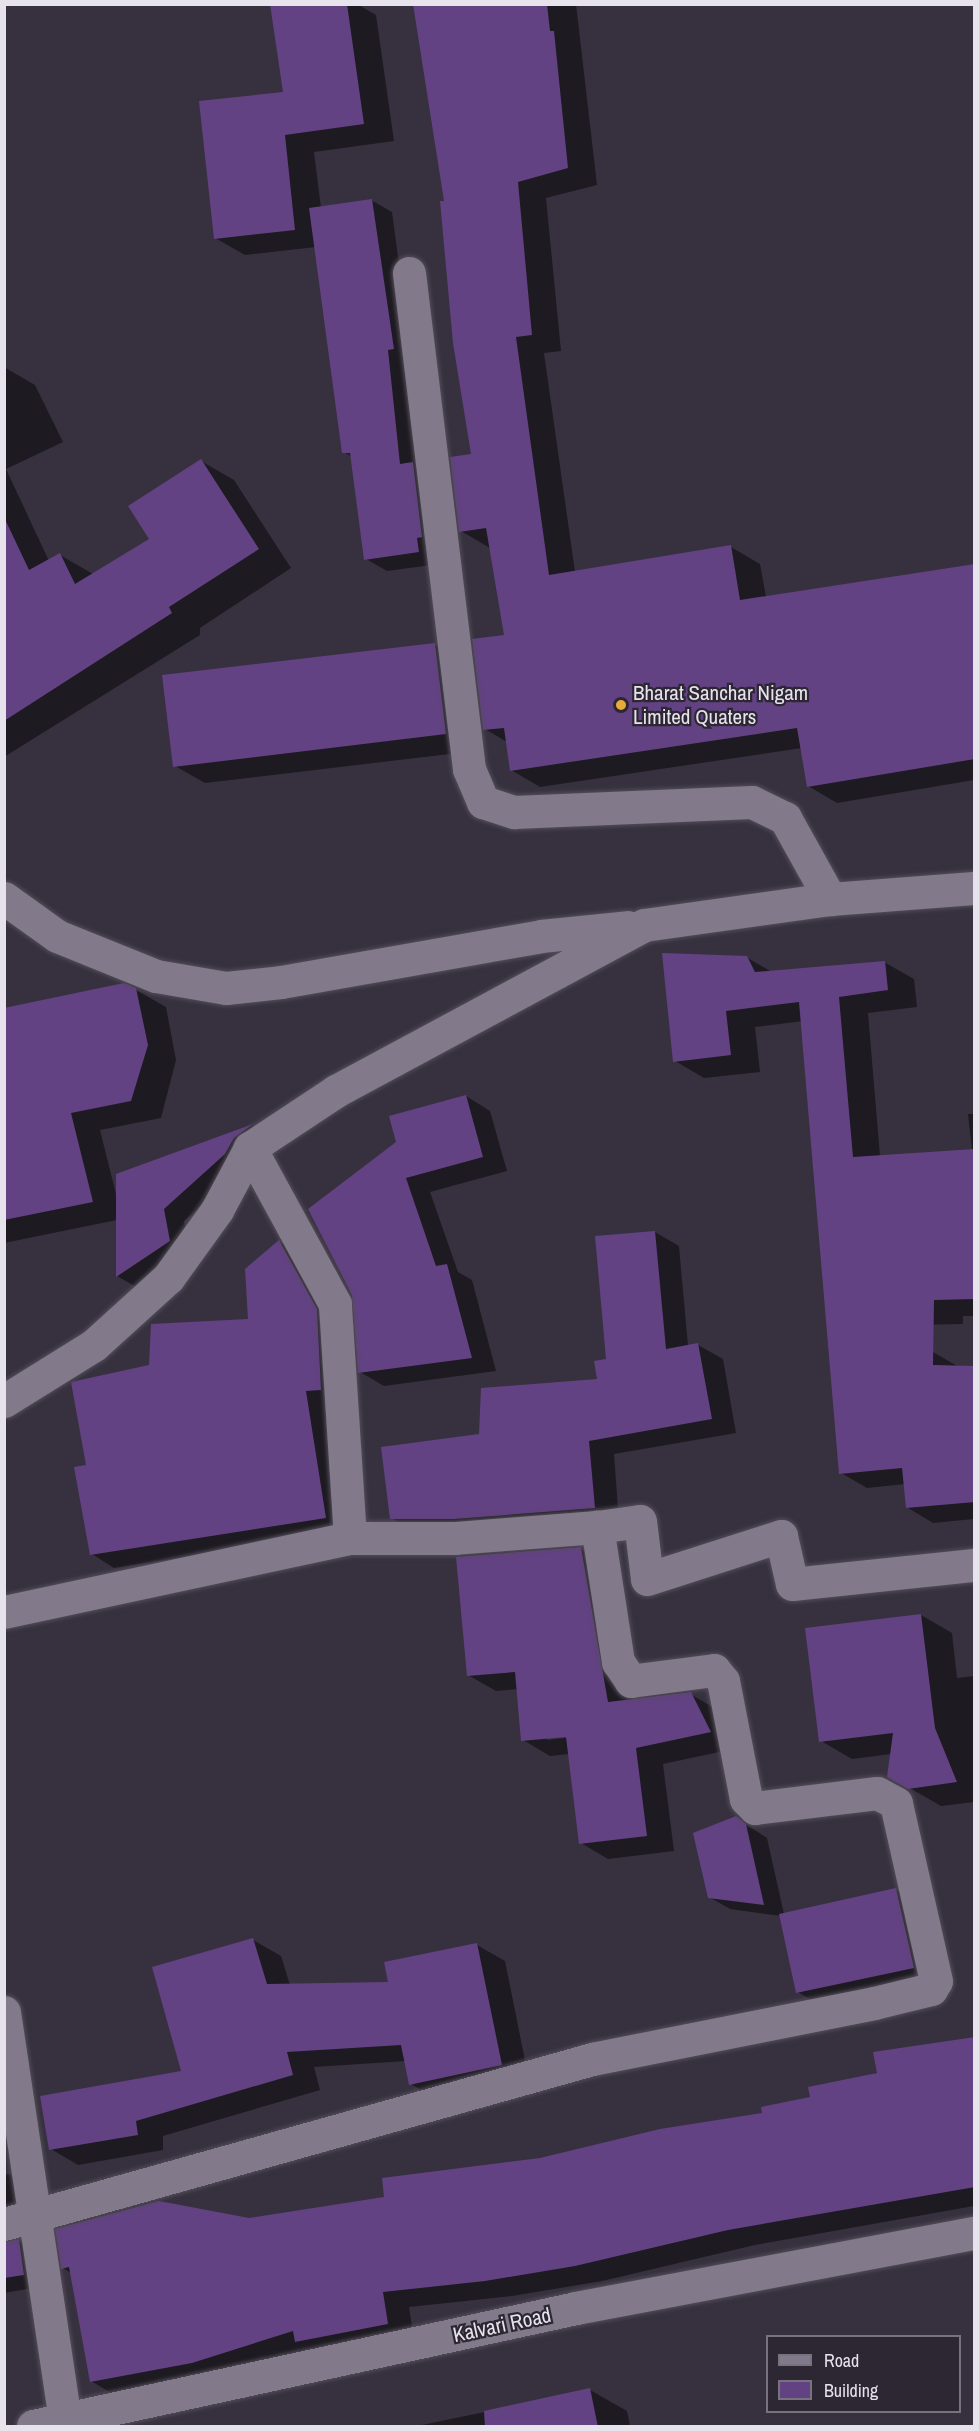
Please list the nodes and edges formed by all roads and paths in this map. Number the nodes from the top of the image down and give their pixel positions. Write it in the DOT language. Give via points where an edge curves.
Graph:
graph roads {
  1 [pos="408,273"];
  2 [pos="975,888"];
  3 [pos="4,898"];
  4 [pos="830,899"];
  5 [pos="644,925"];
  6 [pos="250,1148"];
  7 [pos="4,1401"];
  8 [pos="597,1527"];
  9 [pos="350,1538"];
  10 [pos="975,1565"];
  11 [pos="4,1612"];
  12 [pos="4,2012"];
  13 [pos="19,2222"];
  14 [pos="975,2233"];
  15 [pos="65,2420"];
  16 [pos="33,2427"];
  1 -- 4 [label="street" via="469,769 483,802 514,812 752,802 785,818"];
  2 -- 4 [label="street"];
  3 -- 5 [label="street" via="57,936 156,976 226,988 281,982 541,936"];
  4 -- 5 [label="street"];
  5 -- 6 [label="street" via="336,1091"];
  6 -- 7 [label="street" via="217,1210 168,1278 94,1345"];
  6 -- 9 [label="street" via="335,1304"];
  8 -- 9 [label="street" via="455,1538"];
  8 -- 10 [label="street" via="640,1521 647,1579 781,1536 792,1584"];
  8 -- 13 [label="street" via="618,1662 631,1680 714,1670 723,1681 747,1799 755,1808 877,1793 896,1803 936,1981 931,1989 592,2059"];
  9 -- 11 [label="street"];
  12 -- 13 [label="street"];
  13 -- 15 [label="street"];
  14 -- 15 [label="street, Kalvari Road" via="576,2308"];
  15 -- 16 [label="street, Kalvari Road"];
}
